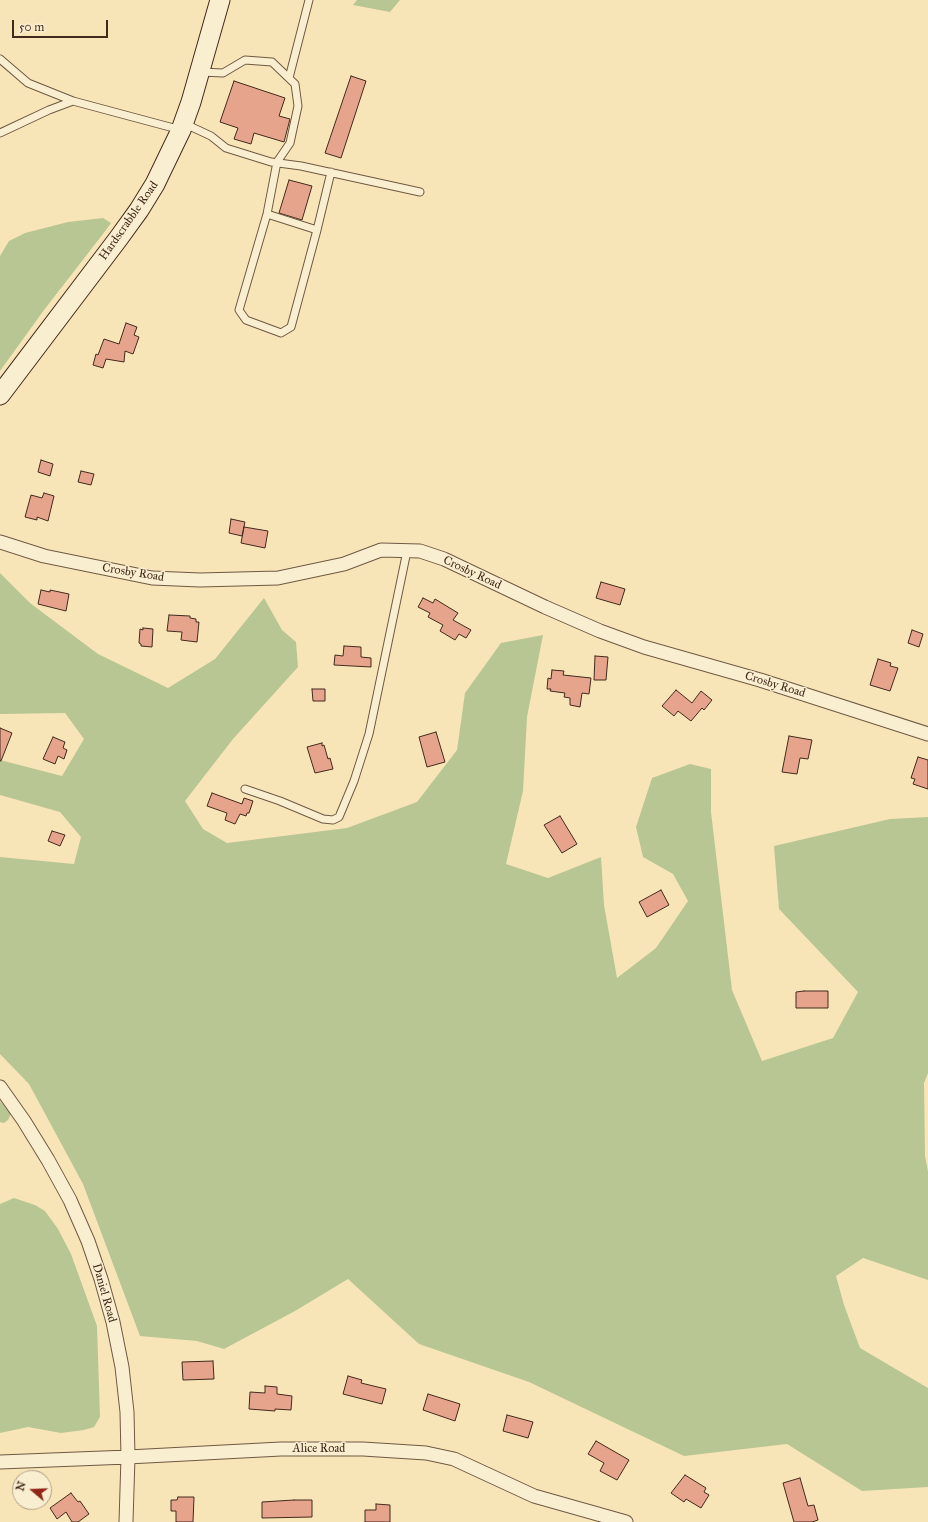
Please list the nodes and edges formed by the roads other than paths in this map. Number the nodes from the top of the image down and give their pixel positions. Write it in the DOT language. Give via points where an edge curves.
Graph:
graph roads {
  1 [pos="220,0"];
  2 [pos="309,0"];
  3 [pos="0,58"];
  4 [pos="200,72"];
  5 [pos="289,78"];
  6 [pos="73,101"];
  7 [pos="182,126"];
  8 [pos="0,133"];
  9 [pos="277,162"];
  10 [pos="331,172"];
  11 [pos="420,192"];
  12 [pos="267,214"];
  13 [pos="317,230"];
  14 [pos="0,394"];
  15 [pos="0,542"];
  16 [pos="407,550"];
  17 [pos="928,734"];
  18 [pos="244,789"];
  19 [pos="0,1087"];
  20 [pos="128,1457"];
  21 [pos="0,1462"];
  22 [pos="126,1522"];
  23 [pos="626,1522"];
  1 -- 4 [label="street, Hardscrabble Road"];
  2 -- 5 [label="lane"];
  3 -- 6 [label="lane" via="28,83"];
  4 -- 5 [label="lane" via="223,73 246,60 272,62"];
  4 -- 7 [label="street, Hardscrabble Road"];
  5 -- 9 [label="lane" via="295,84 298,106 290,143"];
  6 -- 7 [label="lane"];
  6 -- 8 [label="lane"];
  7 -- 9 [label="lane" via="211,136 226,148"];
  7 -- 14 [label="street, Hardscrabble Road" via="155,184 139,210"];
  9 -- 10 [label="lane"];
  9 -- 12 [label="lane"];
  10 -- 11 [label="lane"];
  10 -- 13 [label="lane"];
  12 -- 13 [label="lane"];
  12 -- 13 [label="lane" via="240,310 246,320 281,333 290,327"];
  15 -- 16 [label="street, Crosby Road" via="44,556 152,578 200,580 278,578 344,564 380,550"];
  16 -- 17 [label="street, Crosby Road" via="420,551 444,559 545,607 644,647 760,680"];
  16 -- 18 [label="lane" via="369,734 339,817 333,820 324,819"];
  19 -- 20 [label="street, Daniel Road" via="48,1160 70,1200 88,1241 113,1322 122,1367"];
  20 -- 21 [label="street, Alice Road"];
  20 -- 22 [label="street, Daniel Road"];
  20 -- 23 [label="street, Alice Road" via="281,1449 363,1449 426,1453 454,1459 534,1496"];
}
